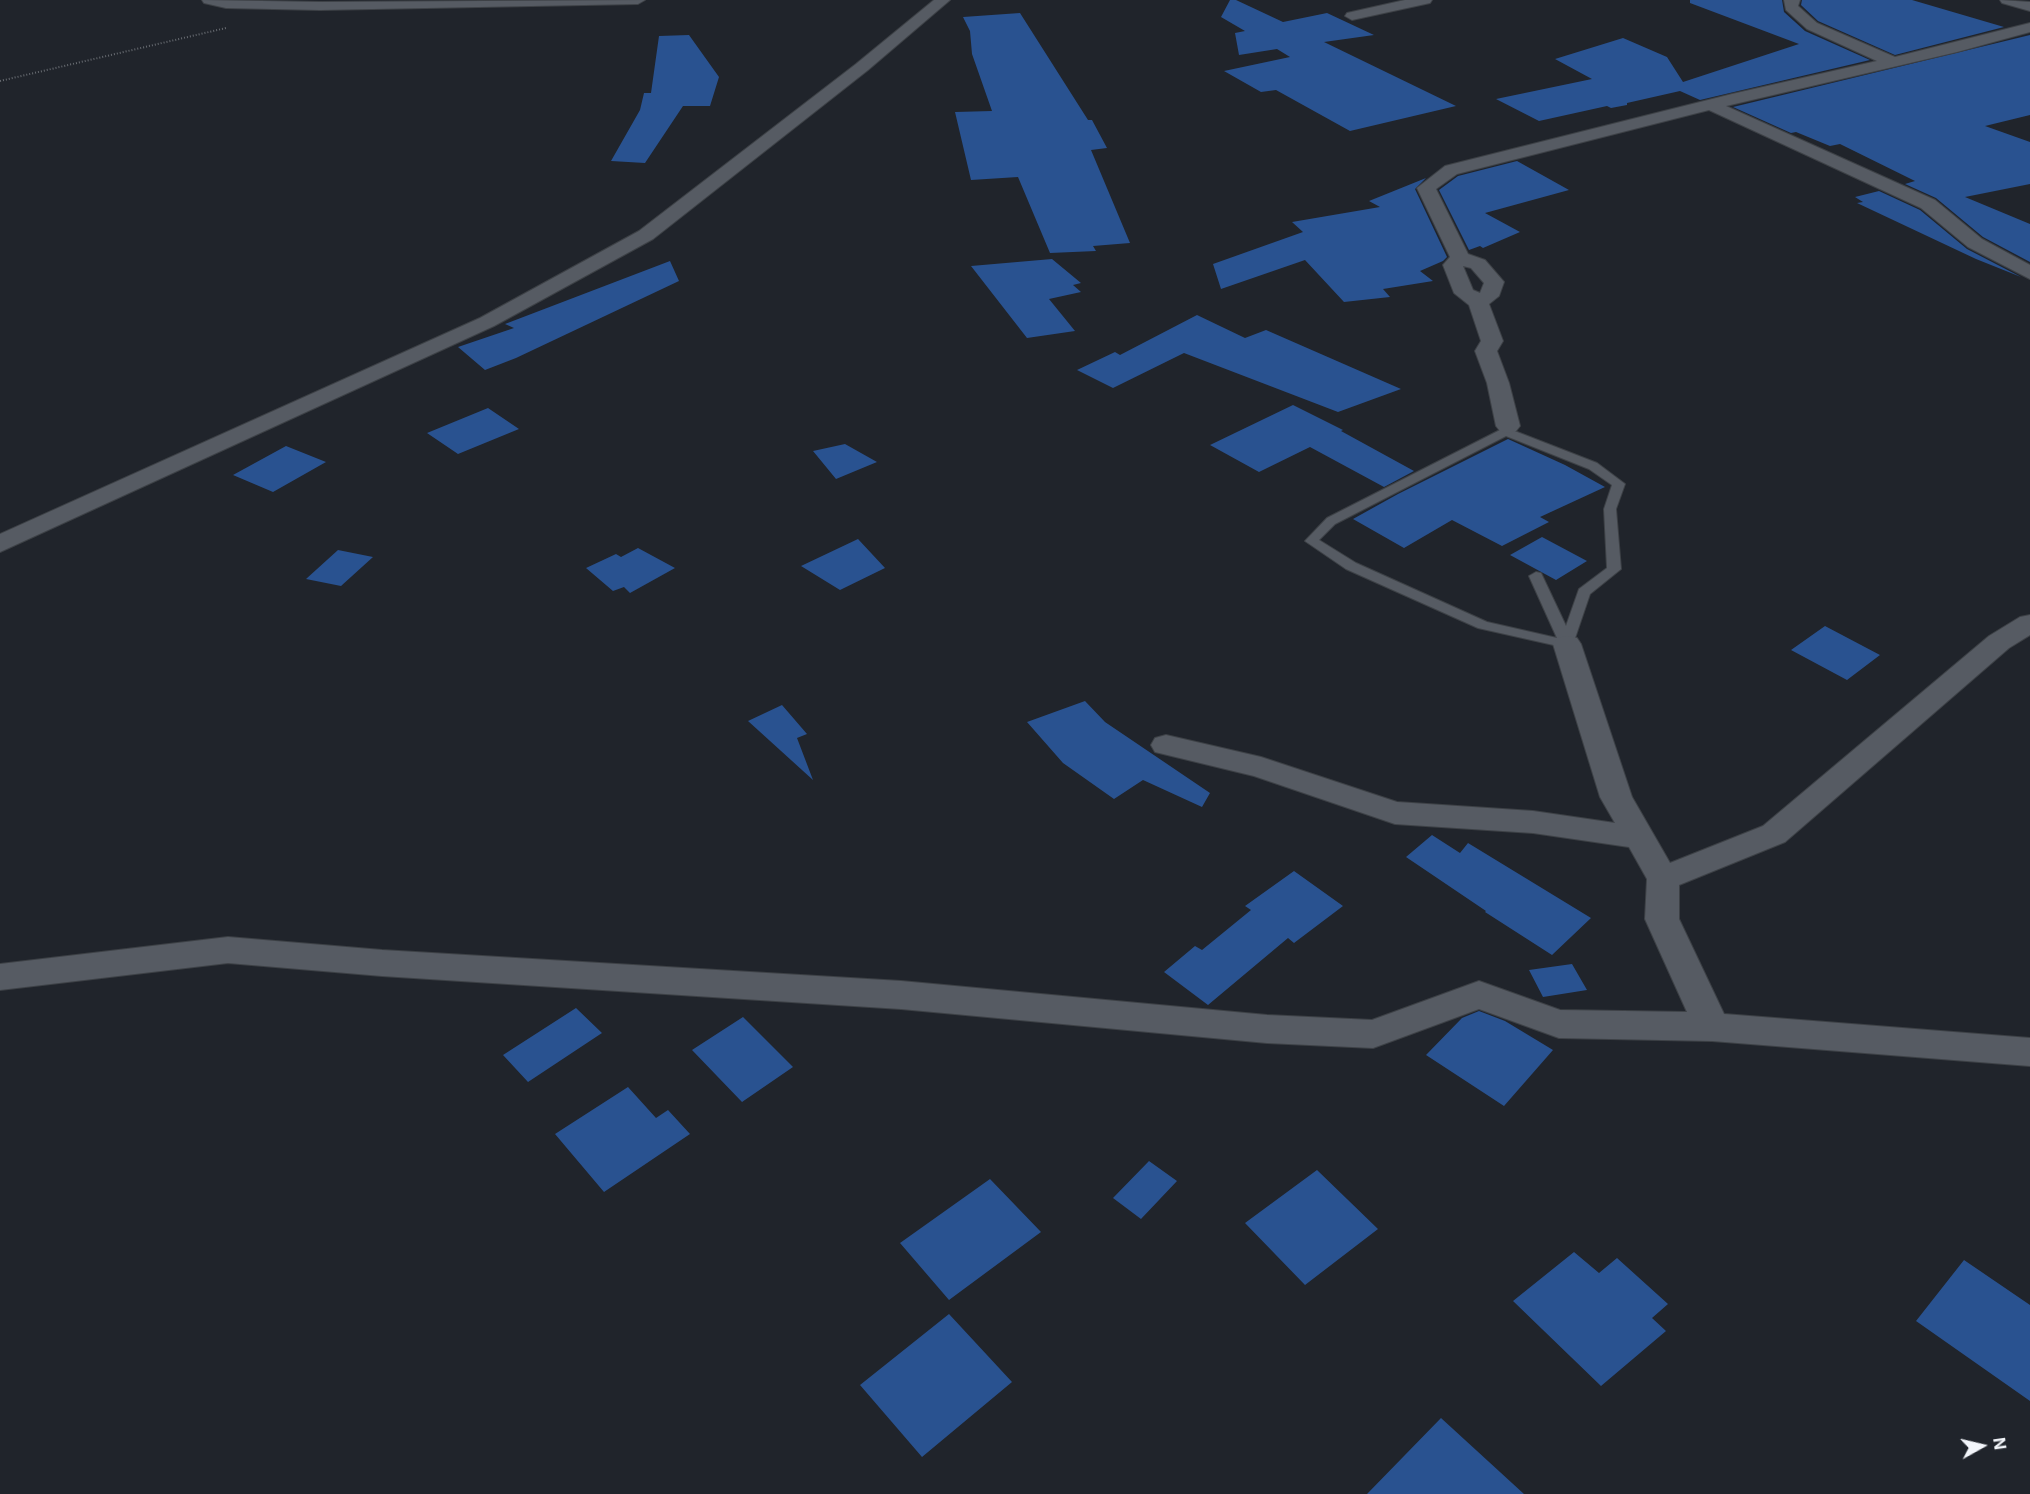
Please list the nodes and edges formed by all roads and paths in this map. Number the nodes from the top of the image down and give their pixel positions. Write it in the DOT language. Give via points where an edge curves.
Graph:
graph roads {
  1 [pos="210,0"];
  2 [pos="638,0"];
  3 [pos="943,0"];
  4 [pos="1425,0"];
  5 [pos="1793,0"];
  6 [pos="2007,0"];
  7 [pos="2017,0"];
  8 [pos="2030,2"];
  9 [pos="2030,7"];
  10 [pos="1352,16"];
  11 [pos="2030,27"];
  12 [pos="229,28"];
  13 [pos="1892,62"];
  14 [pos="0,81"];
  15 [pos="1711,105"];
  16 [pos="1460,258"];
  17 [pos="2030,273"];
  18 [pos="1478,302"];
  19 [pos="1506,429"];
  20 [pos="0,544"];
  21 [pos="1536,576"];
  22 [pos="2030,623"];
  23 [pos="1567,644"];
  24 [pos="1166,745"];
  25 [pos="1640,838"];
  26 [pos="1663,879"];
  27 [pos="0,977"];
  28 [pos="1712,1027"];
  29 [pos="2030,1052"];
  1 -- 2 [label="street" via="226,4 320,6"];
  3 -- 20 [label="street" via="646,235 486,322"];
  4 -- 10 [label="street"];
  5 -- 13 [label="street" via="1791,7 1812,26"];
  6 -- 9 [label="street"];
  7 -- 8 [label="street"];
  11 -- 13 [label="street"];
  12 -- 14 [label="path"];
  13 -- 15 [label="street"];
  15 -- 16 [label="street" via="1451,170 1426,188"];
  15 -- 17 [label="street" via="1928,204 1975,243"];
  16 -- 18 [label="street" via="1453,265 1464,293"];
  16 -- 18 [label="street" via="1478,264 1494,282 1489,296"];
  18 -- 19 [label="street" via="1492,341 1486,351 1498,383"];
  19 -- 23 [label="lane" via="1593,466 1619,484 1611,509 1614,568 1584,592"];
  19 -- 23 [label="lane" via="1331,521 1311,540 1351,566 1483,625"];
  21 -- 23 [label="lane"];
  22 -- 26 [label="street" via="1999,642 1774,834"];
  23 -- 25 [label="street" via="1616,797"];
  24 -- 25 [label="street" via="1261,767 1395,813 1533,822"];
  25 -- 26 [label="street"];
  26 -- 28 [label="street" via="1662,919"];
  27 -- 28 [label="street" via="228,950 901,995 1267,1029 1373,1034 1479,995 1558,1024"];
  28 -- 29 [label="street"];
}
